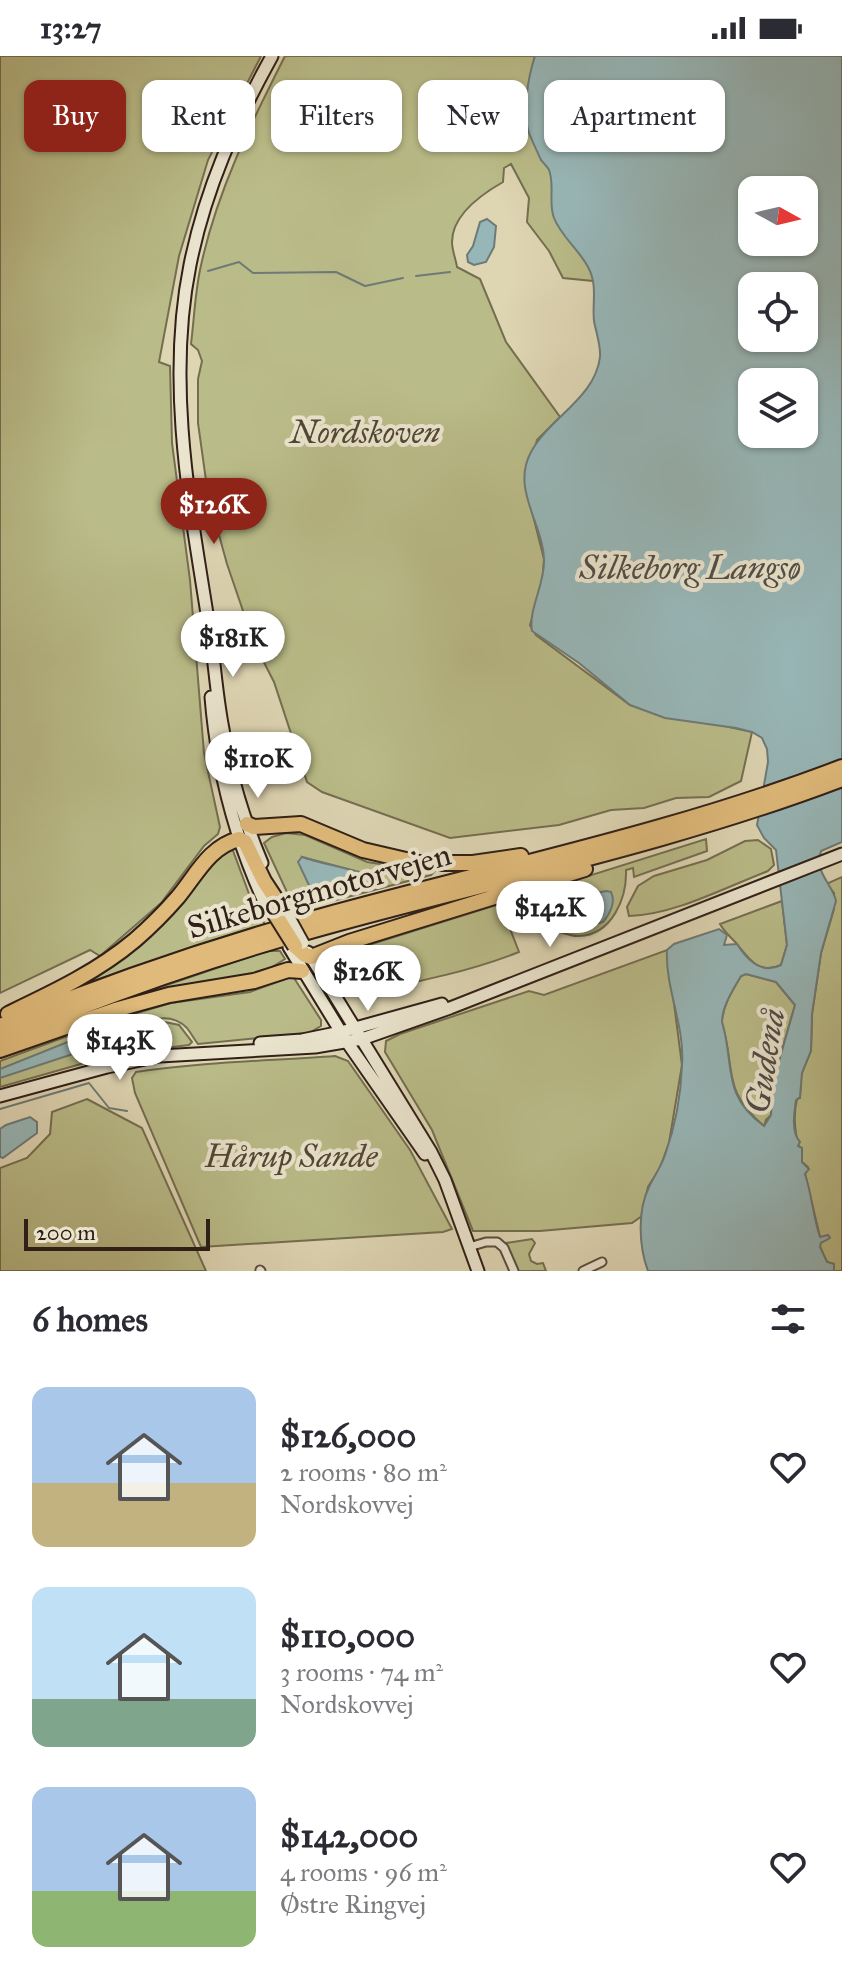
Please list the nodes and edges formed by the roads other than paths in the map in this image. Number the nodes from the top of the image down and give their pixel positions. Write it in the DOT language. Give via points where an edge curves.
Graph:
graph roads {
  1 [pos="272,56"];
  2 [pos="842,767"];
  3 [pos="842,779"];
  4 [pos="666,825"];
  5 [pos="693,828"];
  6 [pos="245,838"];
  7 [pos="842,854"];
  8 [pos="255,882"];
  9 [pos="274,905"];
  10 [pos="292,923"];
  11 [pos="300,953"];
  12 [pos="482,994"];
  13 [pos="0,1017"];
  14 [pos="0,1026"];
  15 [pos="352,1037"];
  16 [pos="0,1039"];
  17 [pos="0,1050"];
  18 [pos="160,1056"];
  19 [pos="0,1096"];
  20 [pos="455,1210"];
  21 [pos="469,1247"];
  22 [pos="602,1262"];
  23 [pos="478,1271"];
  24 [pos="514,1271"];
  25 [pos="583,1271"];
  1 -- 6 [label="street" via="237,123 197,234 181,353 182,416 217,754"];
  2 -- 5 [label="highway, Silkeborgmotorvejen"];
  3 -- 5 [label="highway"];
  4 -- 5 [label="highway, Silkeborgmotorvejen"];
  4 -- 6 [label="highway" via="473,863 400,860 301,824 281,824"];
  4 -- 14 [label="highway, Silkeborgmotorvejen" via="213,948"];
  5 -- 11 [label="highway" via="379,933"];
  5 -- 16 [label="highway, Silkeborgmotorvejen" via="267,943"];
  6 -- 8 [label="street"];
  6 -- 9 [label="highway"];
  6 -- 13 [label="highway" via="212,852 170,907 134,941 86,975"];
  7 -- 12 [label="street"];
  8 -- 9 [label="highway"];
  9 -- 10 [label="highway, bridge"];
  9 -- 11 [label="highway, bridge"];
  10 -- 11 [label="street, bridge"];
  11 -- 15 [label="street"];
  11 -- 17 [label="highway" via="294,969 139,1003"];
  12 -- 15 [label="street"];
  12 -- 15 [label="street"];
  15 -- 18 [label="street"];
  15 -- 18 [label="street"];
  15 -- 20 [label="street"];
  15 -- 20 [label="street" via="412,1118"];
  18 -- 19 [label="street"];
  20 -- 21 [label="street"];
  21 -- 23 [label="street"];
  21 -- 24 [label="street" via="497,1242"];
  22 -- 25 [label="street"];
}
